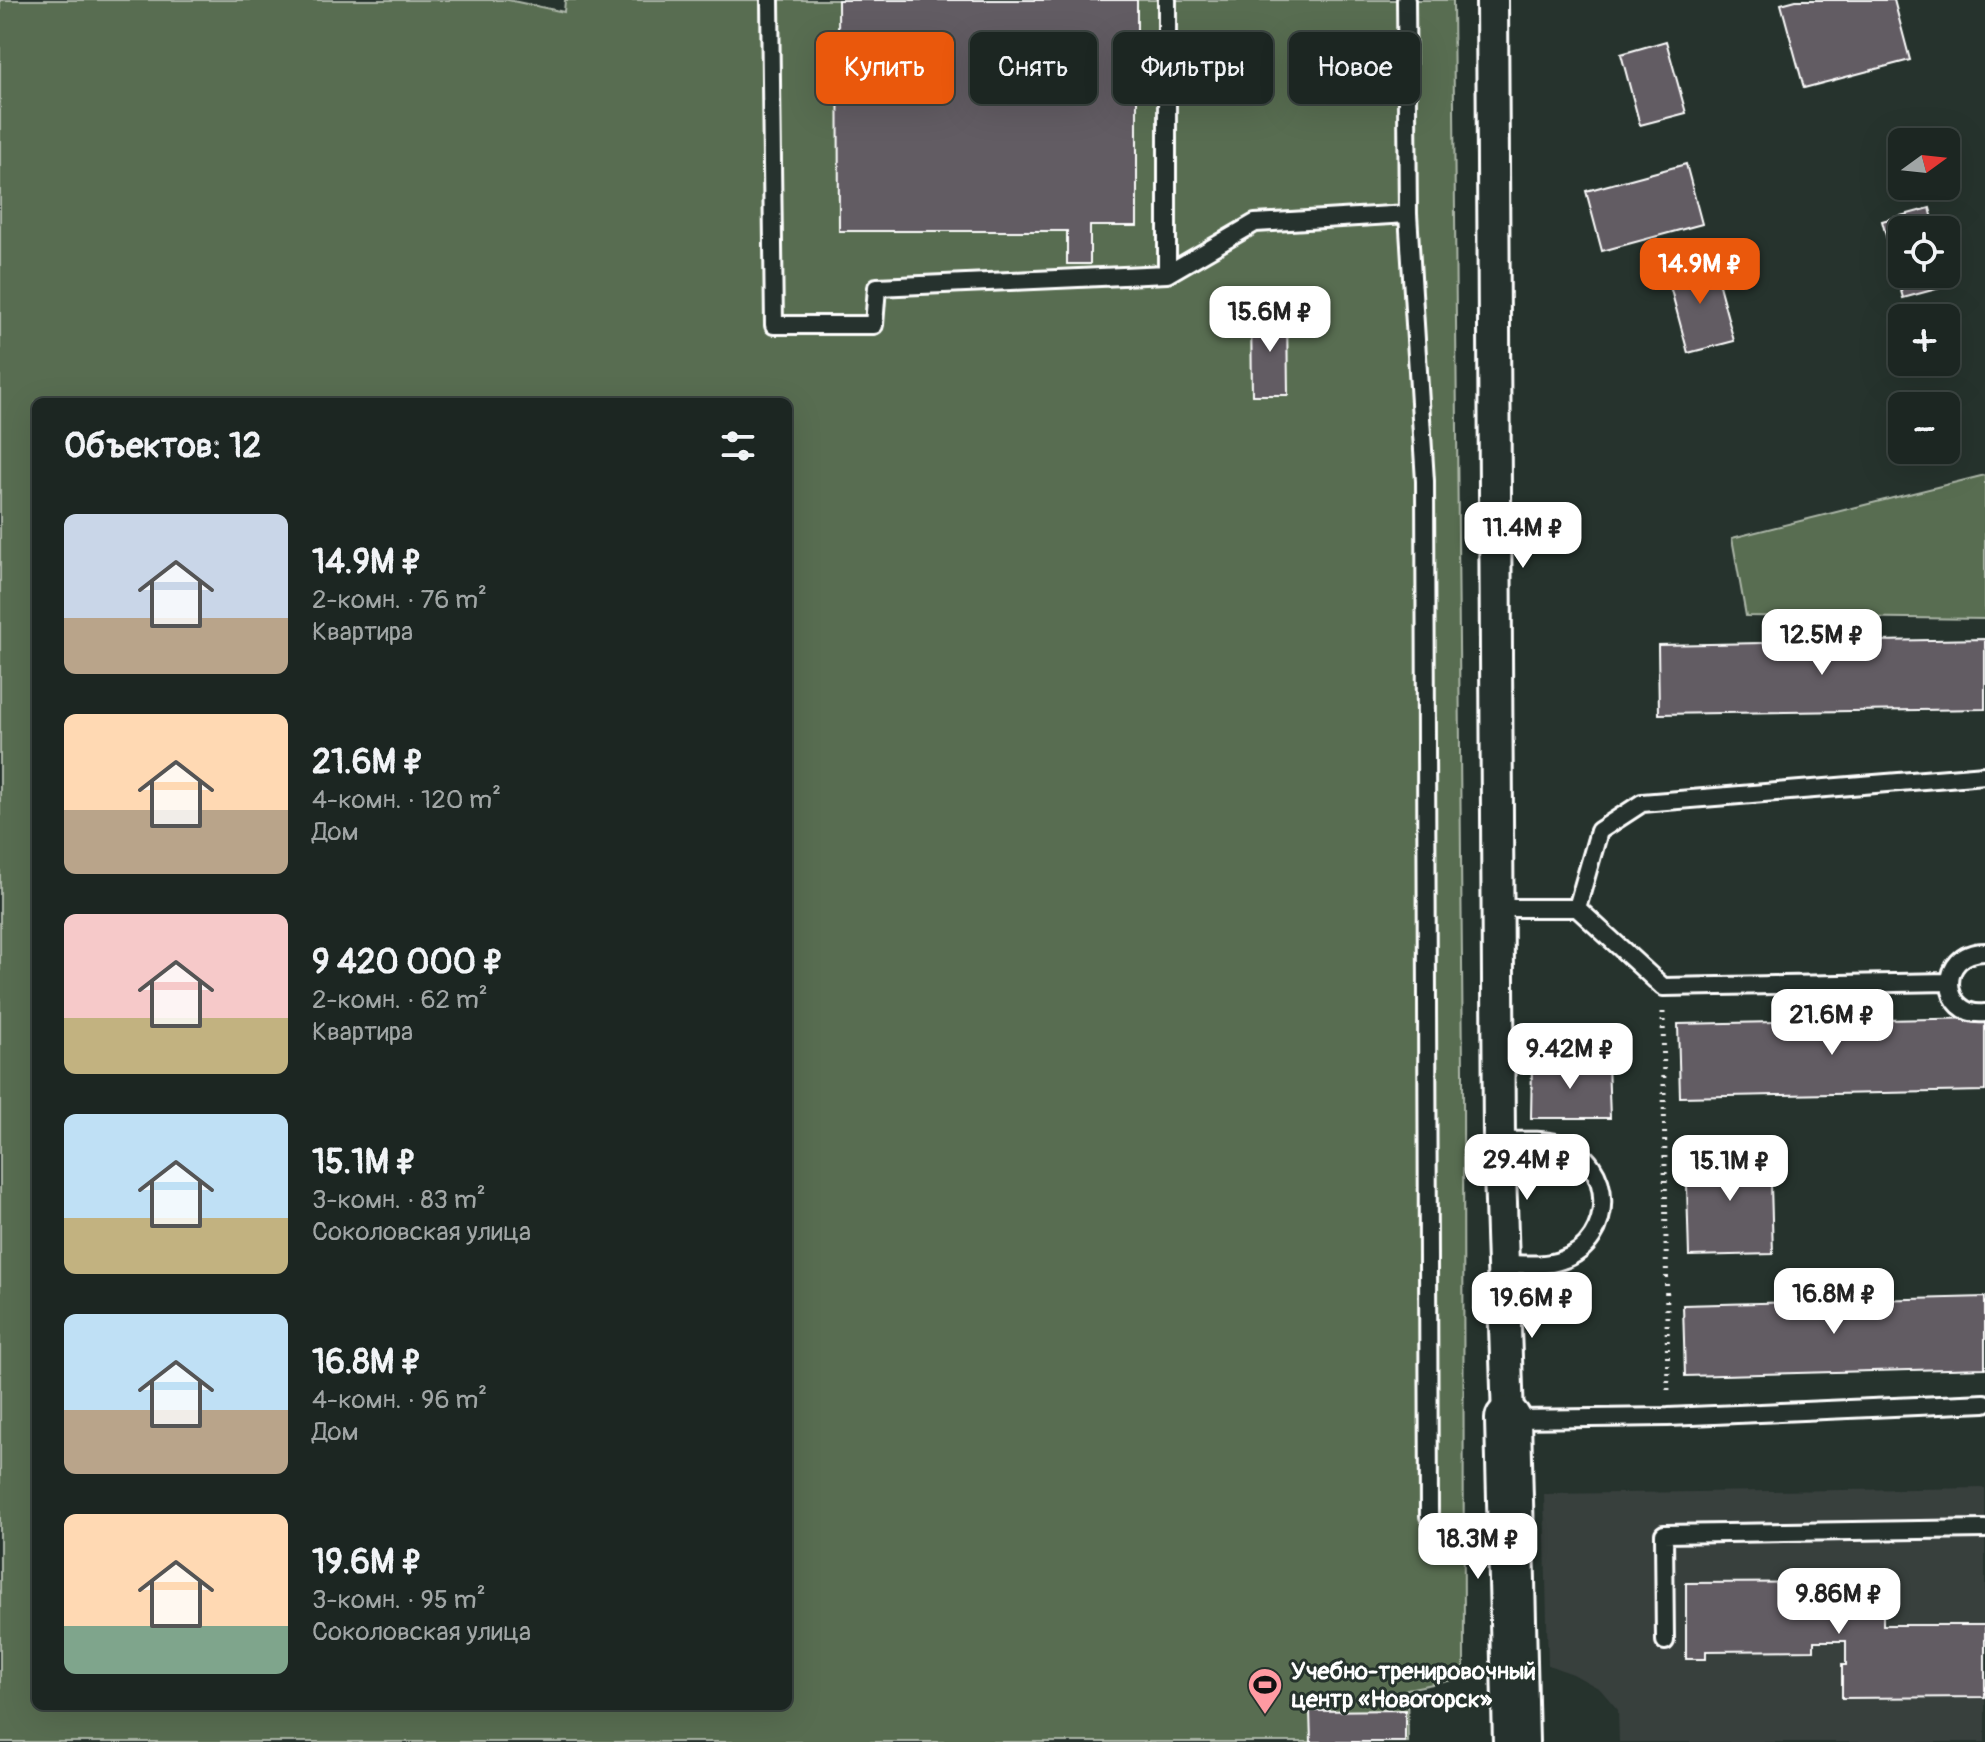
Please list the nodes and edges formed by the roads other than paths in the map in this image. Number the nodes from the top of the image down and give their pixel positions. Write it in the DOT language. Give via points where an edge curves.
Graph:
graph roads {
  1 [pos="770,0"];
  2 [pos="1167,0"];
  3 [pos="1406,0"];
  4 [pos="1492,0"];
  5 [pos="1408,214"];
  6 [pos="1167,274"];
  7 [pos="1985,775"];
  8 [pos="1498,908"];
  9 [pos="1577,908"];
  10 [pos="1985,952"];
  11 [pos="1950,982"];
  12 [pos="1985,1013"];
  13 [pos="1499,1141"];
  14 [pos="1501,1264"];
  15 [pos="1985,1403"];
  16 [pos="1508,1419"];
  17 [pos="1429,1516"];
  18 [pos="1985,1529"];
  19 [pos="1665,1641"];
  20 [pos="1516,1742"];
  1 -- 6 [label="lane" via="774,325 874,325 877,287"];
  2 -- 6 [label="lane"];
  3 -- 5 [label="lane"];
  4 -- 8 [label="street"];
  5 -- 6 [label="lane" via="1255,223"];
  5 -- 17 [label="lane" via="1425,481"];
  7 -- 9 [label="lane" via="1642,803 1599,831"];
  8 -- 9 [label="lane"];
  8 -- 13 [label="street"];
  9 -- 11 [label="lane" via="1663,987"];
  10 -- 11 [label="lane" via="1965,955"];
  11 -- 12 [label="lane" via="1951,993 1965,1010"];
  13 -- 14 [label="street"];
  13 -- 14 [label="lane" via="1562,1145 1581,1155 1603,1191 1597,1232 1583,1249 1542,1264"];
  14 -- 16 [label="street"];
  15 -- 16 [label="lane"];
  16 -- 20 [label="street"];
  18 -- 19 [label="lane" via="1664,1534"];
}
